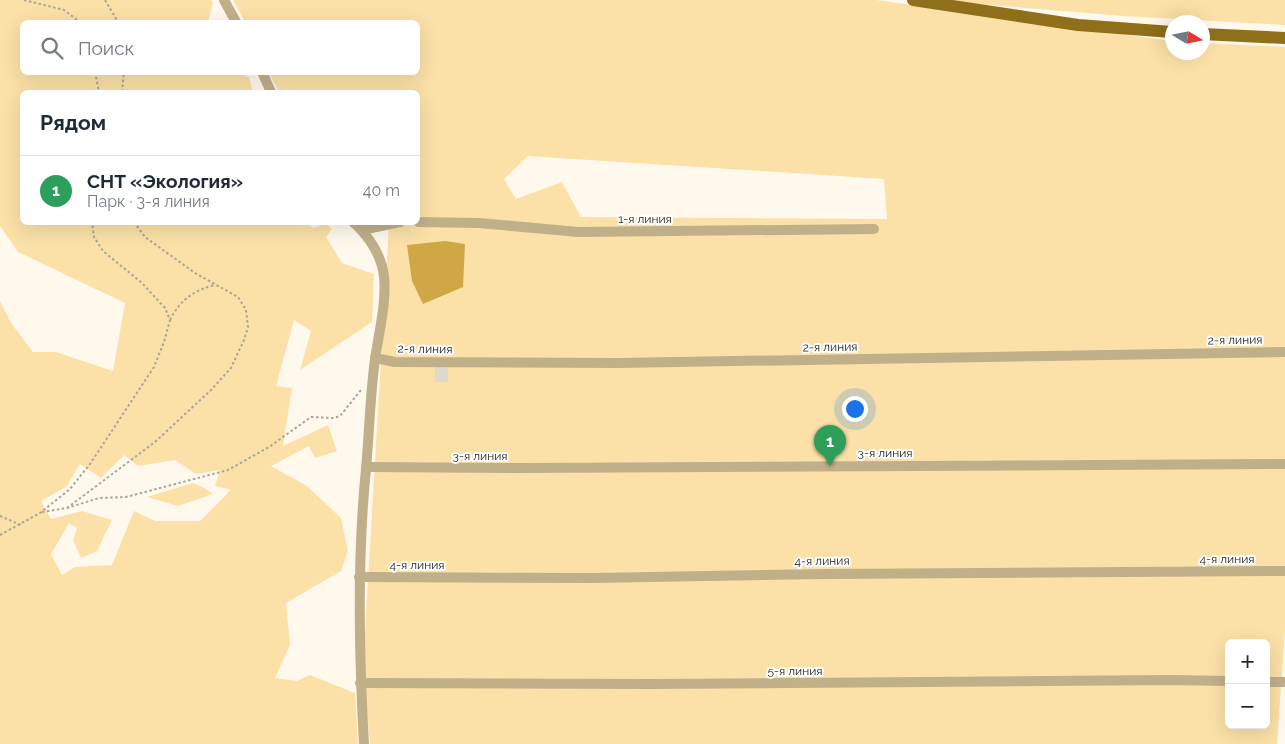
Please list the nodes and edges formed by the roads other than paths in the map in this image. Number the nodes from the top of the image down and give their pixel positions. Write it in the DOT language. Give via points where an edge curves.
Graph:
graph roads {
  1 [pos="224,0"];
  2 [pos="913,0"];
  3 [pos="235,20"];
  4 [pos="1165,31"];
  5 [pos="1210,34"];
  6 [pos="1285,38"];
  7 [pos="263,75"];
  8 [pos="270,90"];
  9 [pos="420,222"];
  10 [pos="356,225"];
  11 [pos="386,225"];
  12 [pos="362,230"];
  13 [pos="874,230"];
  14 [pos="1285,352"];
  15 [pos="375,358"];
  16 [pos="1285,464"];
  17 [pos="366,468"];
  18 [pos="1285,571"];
  19 [pos="359,577"];
  20 [pos="1225,682"];
  21 [pos="1270,682"];
  22 [pos="1285,682"];
  23 [pos="360,683"];
  24 [pos="364,744"];
  1 -- 3 [label="street"];
  2 -- 4 [label="main road" via="1078,24"];
  5 -- 6 [label="main road"];
  7 -- 8 [label="street"];
  9 -- 13 [label="street, 1-я линия" via="479,223 578,232"];
  10 -- 12 [label="street"];
  11 -- 12 [label="street"];
  12 -- 15 [label="street" via="379,256 384,278"];
  14 -- 15 [label="street, 2-я линия" via="618,363 395,362"];
  15 -- 17 [label="street"];
  16 -- 17 [label="street, 3-я линия"];
  17 -- 19 [label="street"];
  18 -- 19 [label="street, 4-я линия" via="593,578"];
  19 -- 23 [label="street"];
  20 -- 23 [label="street, 5-я линия"];
  21 -- 22 [label="street"];
  23 -- 24 [label="street"];
}
